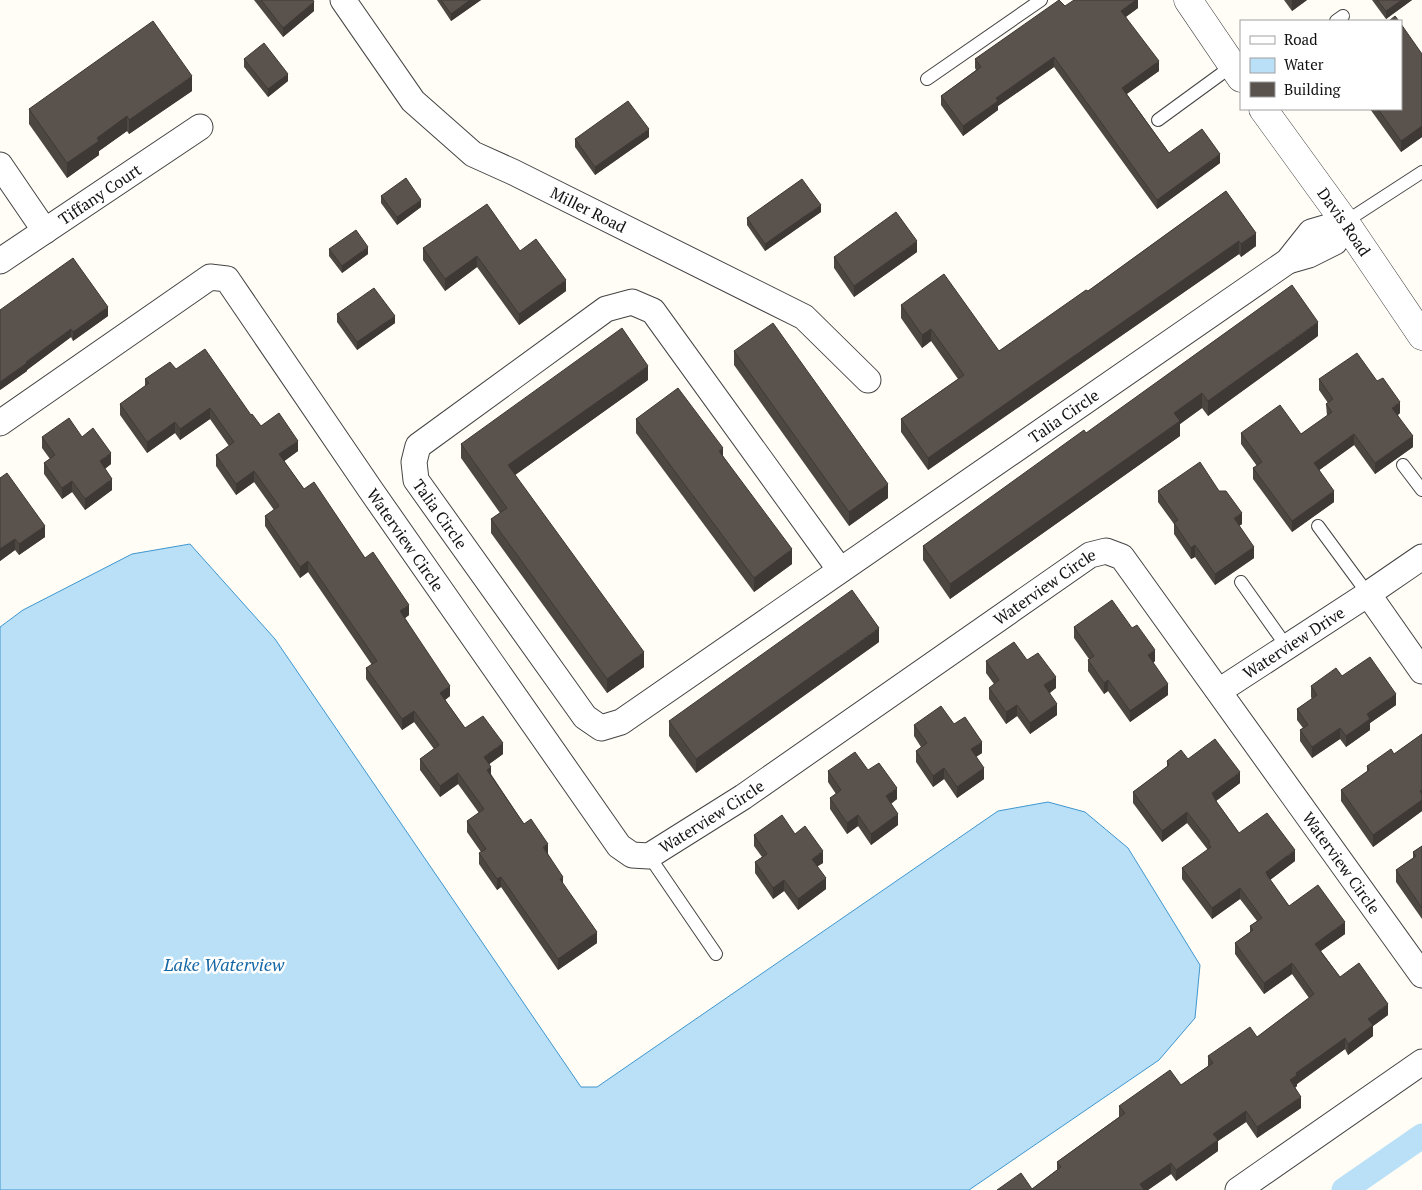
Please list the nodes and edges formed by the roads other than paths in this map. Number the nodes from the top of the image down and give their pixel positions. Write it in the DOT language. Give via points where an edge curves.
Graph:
graph roads {
  1 [pos="344,0"];
  2 [pos="1042,0"];
  3 [pos="1188,0"];
  4 [pos="1236,72"];
  5 [pos="927,79"];
  6 [pos="1264,110"];
  7 [pos="1158,120"];
  8 [pos="200,127"];
  9 [pos="0,166"];
  10 [pos="1422,172"];
  11 [pos="1346,222"];
  12 [pos="45,231"];
  13 [pos="0,262"];
  14 [pos="1422,336"];
  15 [pos="868,380"];
  16 [pos="0,423"];
  17 [pos="1403,465"];
  18 [pos="1422,490"];
  19 [pos="1318,526"];
  20 [pos="1422,557"];
  21 [pos="840,570"];
  22 [pos="1241,582"];
  23 [pos="1368,594"];
  24 [pos="1287,647"];
  25 [pos="1422,671"];
  26 [pos="1220,691"];
  27 [pos="649,856"];
  28 [pos="716,954"];
  29 [pos="1422,975"];
  30 [pos="1422,1062"];
  31 [pos="1238,1190"];
  1 -- 15 [label="street, Miller Road" via="413,101 473,154 804,317"];
  2 -- 5 [label="lane"];
  3 -- 4 [label="street"];
  4 -- 7 [label="lane"];
  6 -- 11 [label="street, Davis Road"];
  8 -- 12 [label="street, Tiffany Court"];
  9 -- 12 [label="street"];
  10 -- 11 [label="lane"];
  11 -- 14 [label="street, Davis Road"];
  11 -- 21 [label="street, Talia Circle" via="1311,232 1288,261"];
  12 -- 13 [label="street, Tiffany Court"];
  16 -- 27 [label="street, Waterview Circle" via="210,277 227,279 618,846 632,855"];
  17 -- 18 [label="lane"];
  19 -- 23 [label="lane"];
  20 -- 23 [label="street, Waterview Drive"];
  21 -- 21 [label="street, Talia Circle" via="653,311 632,302 606,308 418,446 414,462 416,480 585,717 601,728 621,722"];
  22 -- 24 [label="lane"];
  23 -- 24 [label="street, Waterview Drive"];
  23 -- 25 [label="street"];
  24 -- 26 [label="street, Waterview Drive"];
  26 -- 27 [label="street, Waterview Circle" via="1122,557 1106,551 1098,553 743,797"];
  26 -- 29 [label="street, Waterview Circle"];
  27 -- 28 [label="lane"];
  30 -- 31 [label="street"];
}
